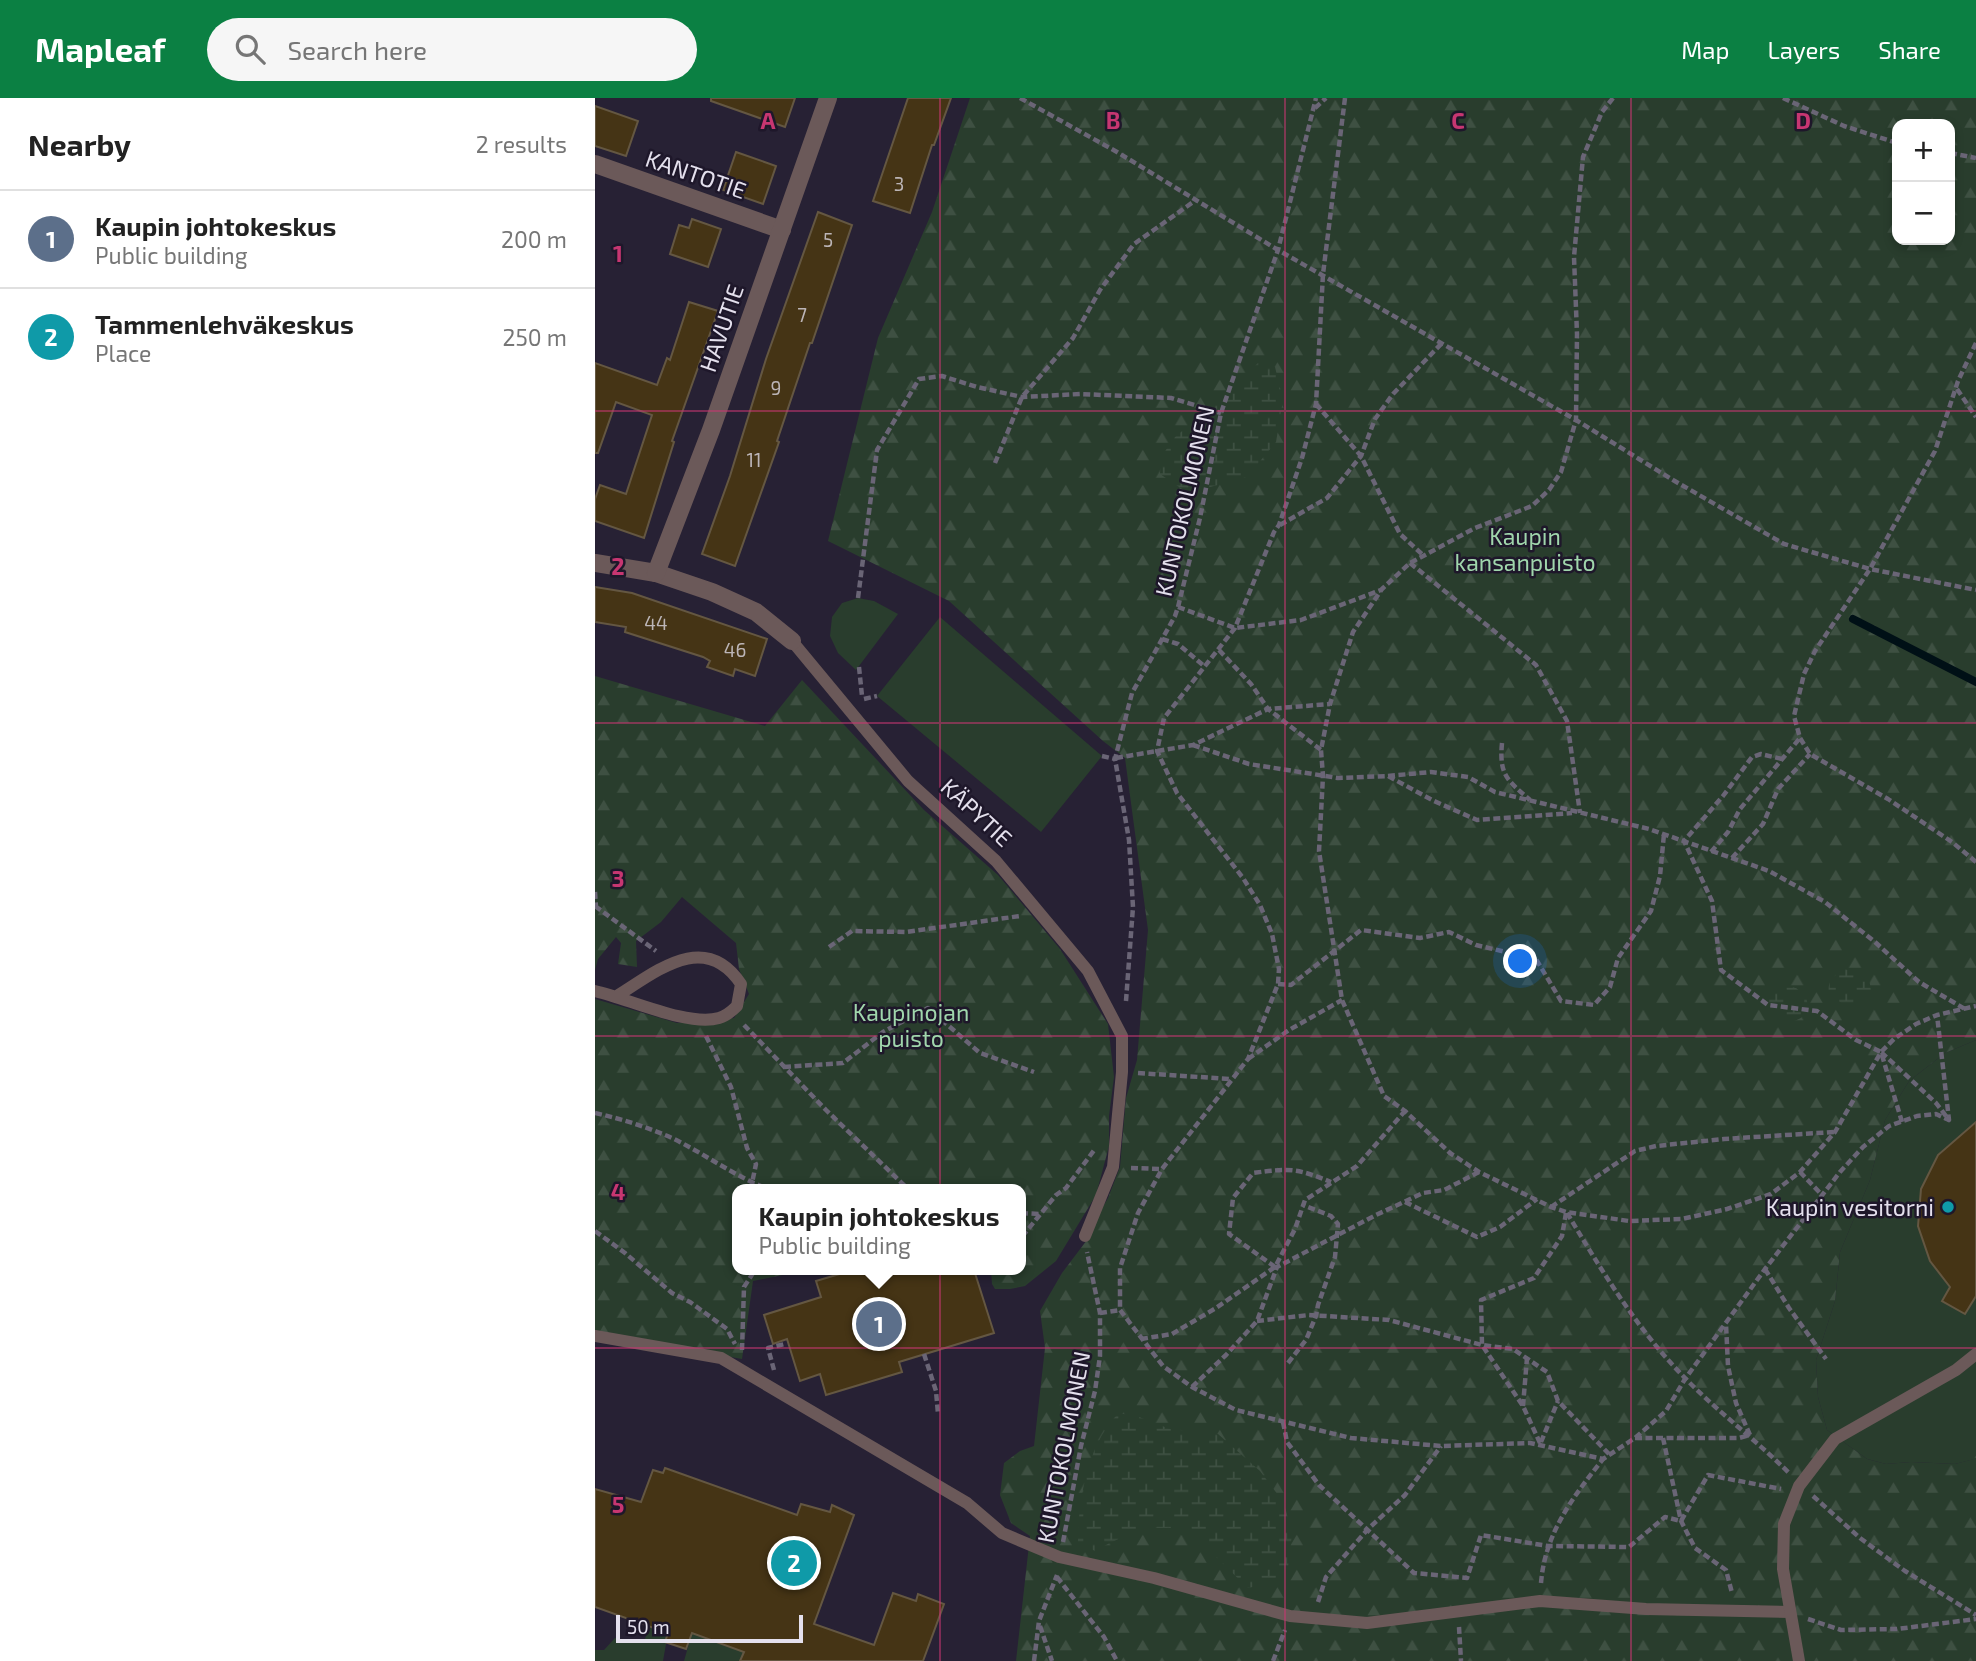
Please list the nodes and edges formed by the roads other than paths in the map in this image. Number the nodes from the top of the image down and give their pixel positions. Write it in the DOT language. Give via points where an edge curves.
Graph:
graph roads {
  1 [pos="828,98"];
  2 [pos="595,164"];
  3 [pos="782,230"];
  4 [pos="595,563"];
  5 [pos="656,573"];
  6 [pos="792,640"];
  7 [pos="595,991"];
  8 [pos="617,996"];
  9 [pos="1084,1237"];
  10 [pos="595,1336"];
  11 [pos="1976,1354"];
  12 [pos="1790,1612"];
  13 [pos="1799,1661"];
  1 -- 3 [label="street, HAVUTIE"];
  2 -- 3 [label="street, KANTOTIE"];
  3 -- 5 [label="street, HAVUTIE"];
  4 -- 5 [label="street, KÄPYTIE"];
  5 -- 6 [label="street, KÄPYTIE" via="756,612"];
  6 -- 9 [label="lane, KÄPYTIE" via="908,781 988,853 1088,971 1122,1037 1113,1167"];
  7 -- 8 [label="lane"];
  8 -- 8 [label="lane" via="698,1019 718,1018 737,1006 741,984 730,967 696,956 671,962"];
  10 -- 12 [label="lane" via="721,1358 967,1503 1002,1533 1059,1557 1290,1616 1367,1623 1540,1601"];
  11 -- 12 [label="lane" via="1835,1439 1799,1489 1784,1524 1783,1569"];
  12 -- 13 [label="lane"];
}
